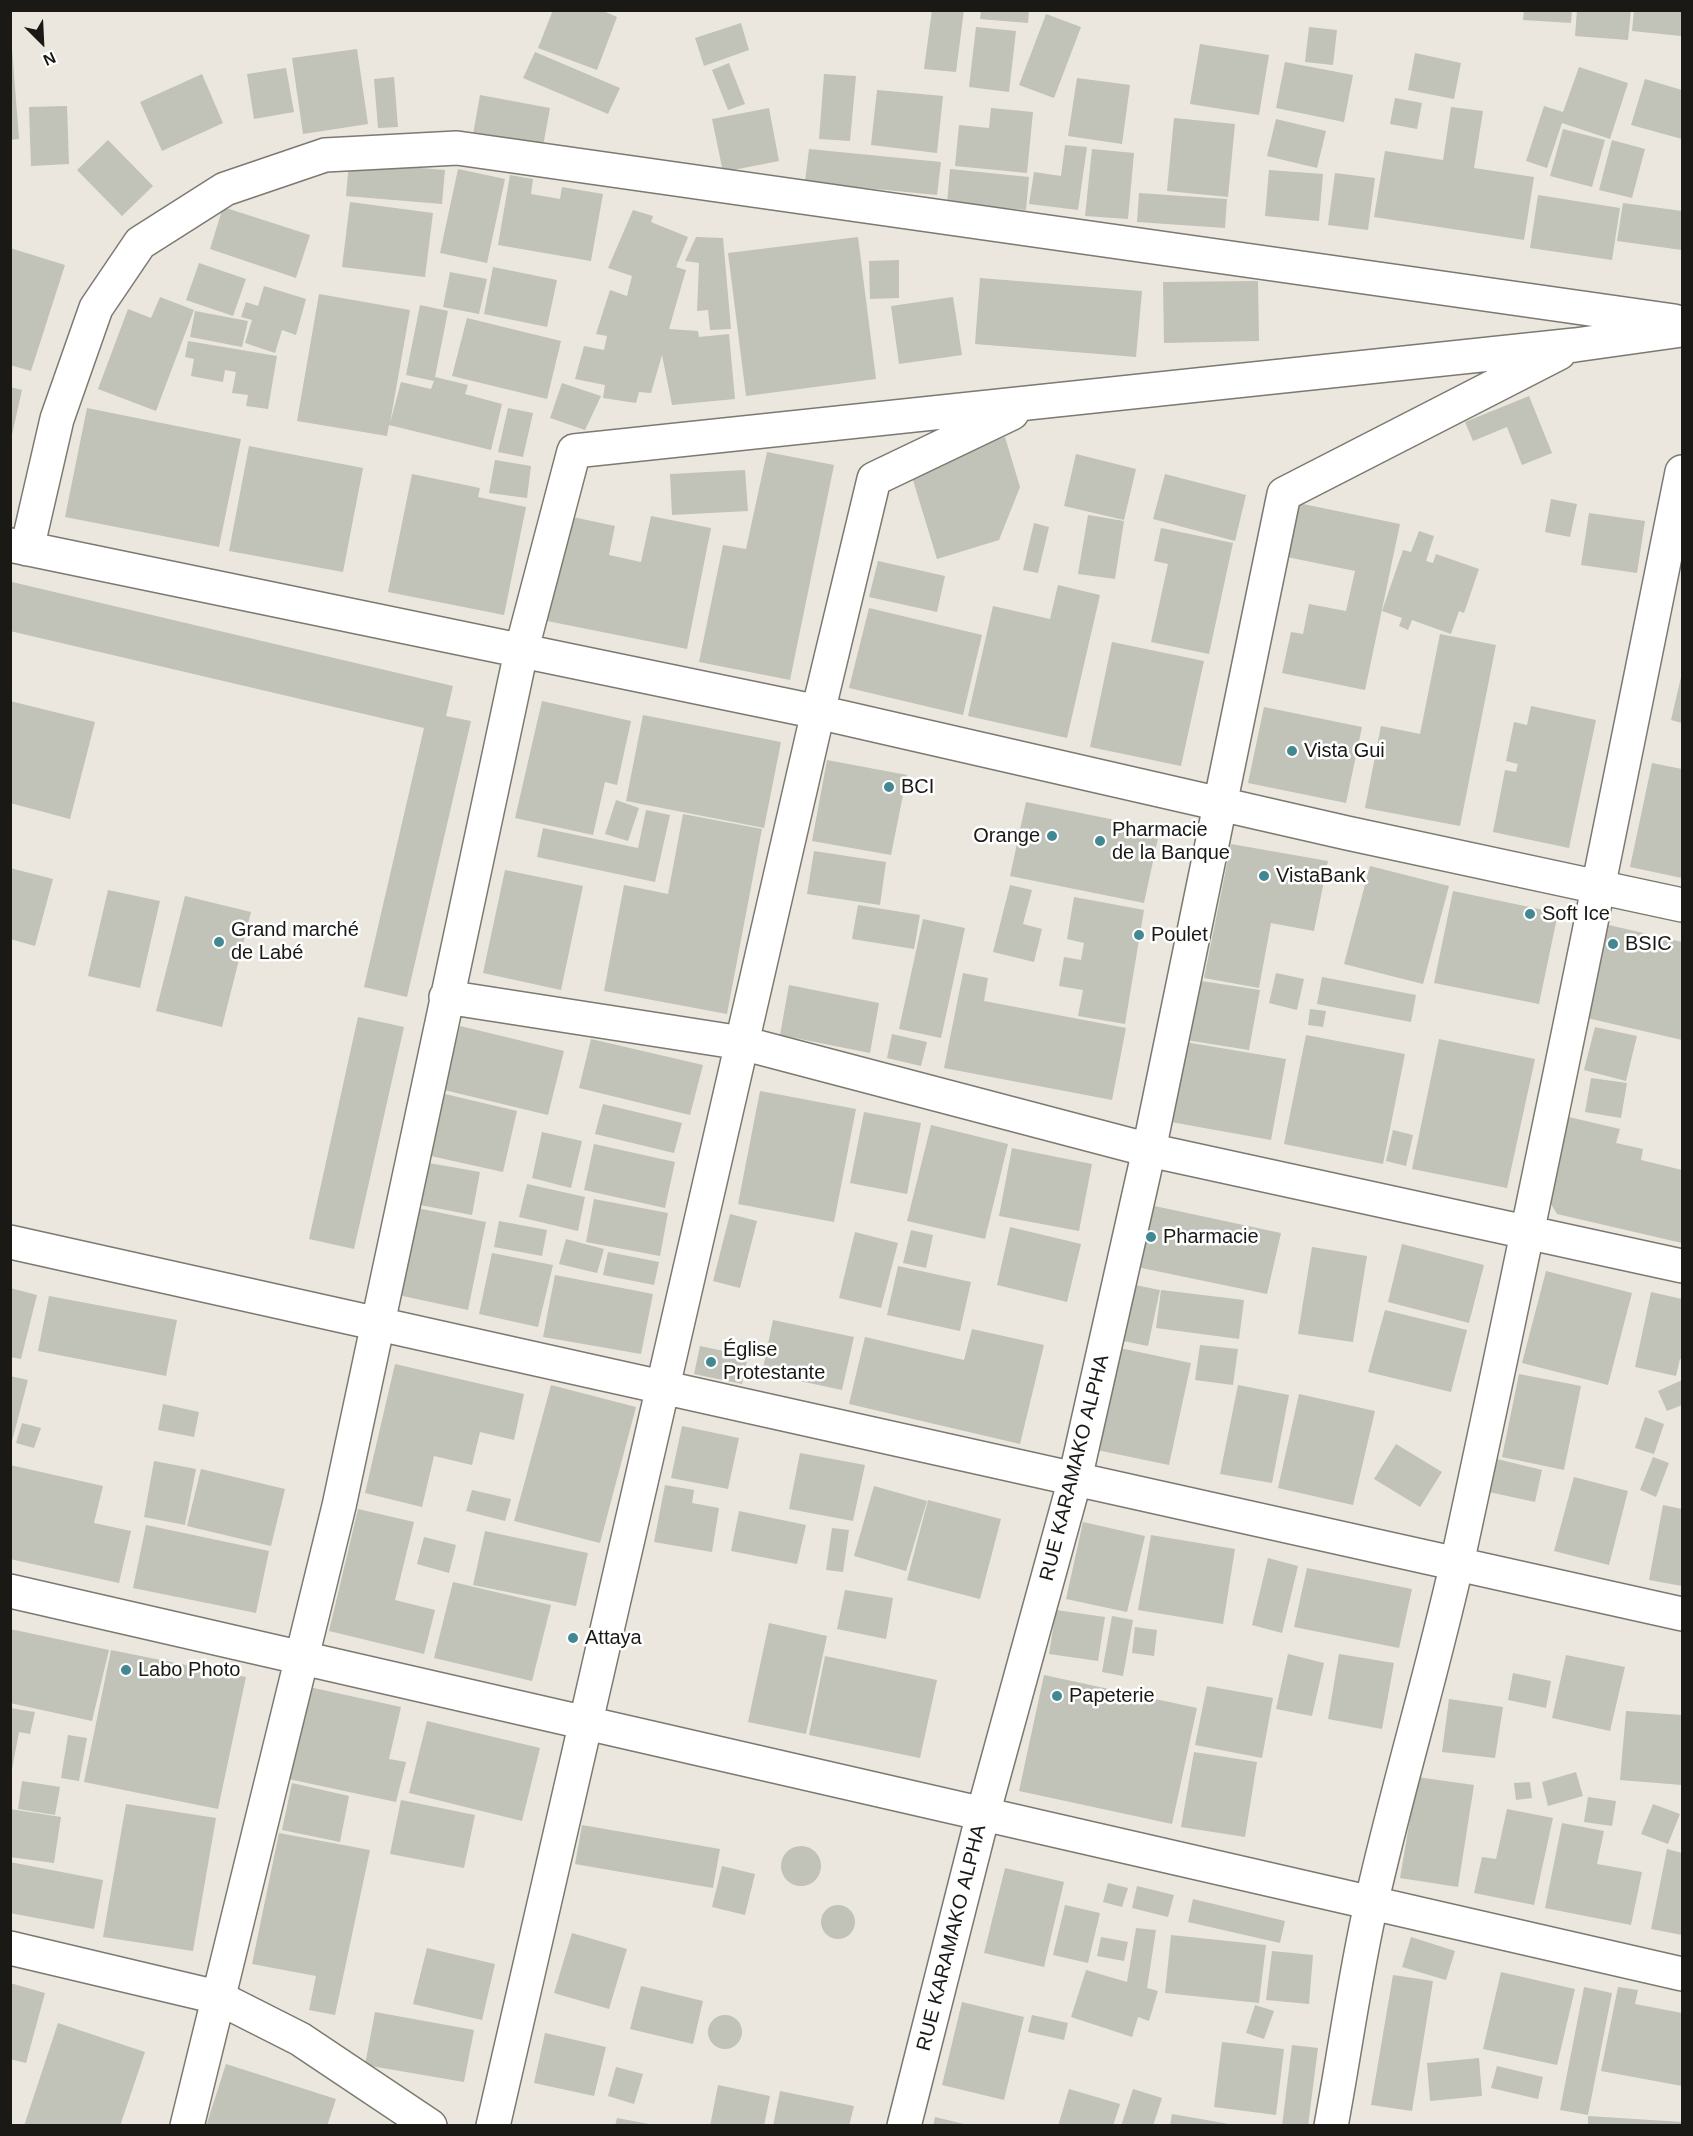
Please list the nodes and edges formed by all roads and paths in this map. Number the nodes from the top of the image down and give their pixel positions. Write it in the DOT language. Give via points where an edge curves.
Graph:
graph roads {
  1 [pos="1683,322"];
  2 [pos="1683,330"];
  3 [pos="1575,345"];
  4 [pos="1036,402"];
  5 [pos="1683,472"];
  6 [pos="19,547"];
  7 [pos="521,652"];
  8 [pos="818,712"];
  9 [pos="1218,804"];
  10 [pos="1598,887"];
  11 [pos="1683,905"];
  12 [pos="446,997"];
  13 [pos="742,1043"];
  14 [pos="1149,1150"];
  15 [pos="1528,1233"];
  16 [pos="10,1242"];
  17 [pos="1683,1266"];
  18 [pos="378,1323"];
  19 [pos="663,1387"];
  20 [pos="1075,1479"];
  21 [pos="1457,1564"];
  22 [pos="10,1591"];
  23 [pos="1683,1614"];
  24 [pos="303,1658"];
  25 [pos="586,1722"];
  26 [pos="983,1814"];
  27 [pos="1371,1903"];
  28 [pos="10,1948"];
  29 [pos="1683,1974"];
  30 [pos="217,1997"];
  31 [pos="187,2126"];
  32 [pos="430,2126"];
  33 [pos="493,2126"];
  34 [pos="904,2126"];
  35 [pos="1331,2126"];
  1 -- 6 [label="street" via="457,148 325,155 225,189 140,243 96,308 57,419"];
  2 -- 3 [label="street"];
  3 -- 4 [label="street"];
  3 -- 9 [label="street, RUE KARAMAKO ALPHA" via="1284,494"];
  4 -- 7 [label="street" via="574,451"];
  4 -- 8 [label="street" via="874,478"];
  5 -- 10 [label="street"];
  6 -- 7 [label="street"];
  7 -- 8 [label="street"];
  7 -- 12 [label="street"];
  8 -- 9 [label="street"];
  8 -- 13 [label="street"];
  9 -- 10 [label="street"];
  9 -- 14 [label="street, RUE KARAMAKO ALPHA"];
  10 -- 11 [label="street"];
  10 -- 15 [label="street"];
  12 -- 13 [label="street"];
  12 -- 18 [label="street"];
  13 -- 14 [label="street"];
  13 -- 19 [label="street"];
  14 -- 15 [label="street"];
  14 -- 20 [label="street, RUE KARAMAKO ALPHA"];
  15 -- 17 [label="street"];
  15 -- 21 [label="street"];
  16 -- 18 [label="street"];
  18 -- 19 [label="street"];
  18 -- 24 [label="street"];
  19 -- 20 [label="street"];
  19 -- 25 [label="street"];
  20 -- 21 [label="street"];
  20 -- 26 [label="street, RUE KARAMAKO ALPHA"];
  21 -- 23 [label="street"];
  21 -- 27 [label="street"];
  22 -- 24 [label="street"];
  24 -- 25 [label="street"];
  24 -- 30 [label="street"];
  25 -- 26 [label="street"];
  25 -- 33 [label="street"];
  26 -- 27 [label="street"];
  26 -- 34 [label="street, RUE KARAMAKO ALPHA"];
  27 -- 29 [label="street"];
  27 -- 35 [label="street"];
  28 -- 30 [label="street"];
  30 -- 31 [label="street"];
  30 -- 32 [label="street" via="300,2039"];
}
